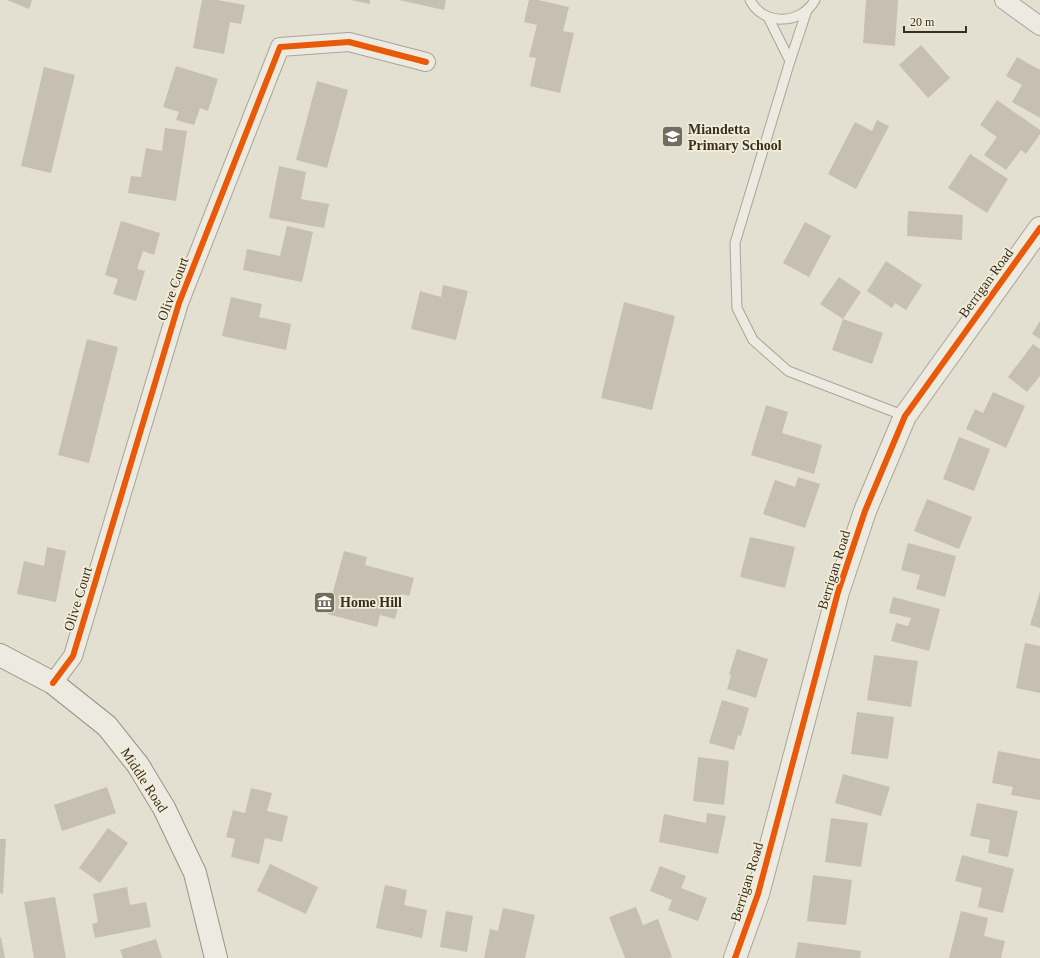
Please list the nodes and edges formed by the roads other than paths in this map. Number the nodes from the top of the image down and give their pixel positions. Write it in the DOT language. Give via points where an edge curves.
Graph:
graph roads {
  1 [pos="750,0"];
  2 [pos="815,0"];
  3 [pos="1004,0"];
  4 [pos="807,10"];
  5 [pos="768,17"];
  6 [pos="1040,26"];
  7 [pos="790,61"];
  8 [pos="426,62"];
  9 [pos="1040,228"];
  10 [pos="906,416"];
  11 [pos="0,655"];
  12 [pos="10,665"];
  13 [pos="53,683"];
  14 [pos="216,958"];
  15 [pos="735,958"];
  1 -- 5 [label="lane"];
  2 -- 4 [label="lane"];
  3 -- 6 [label="street"];
  4 -- 5 [label="lane" via="789,19"];
  4 -- 7 [label="lane"];
  5 -- 7 [label="lane"];
  7 -- 10 [label="lane" via="736,243 737,308 752,340 788,371"];
  8 -- 13 [label="street, Olive Court" via="349,42 280,47 179,303 73,656"];
  9 -- 10 [label="street, Berrigan Road"];
  10 -- 15 [label="street, Berrigan Road" via="865,511 838,592 758,894"];
  11 -- 12 [label="street, Middle Road"];
  12 -- 13 [label="street, Middle Road"];
  13 -- 14 [label="street, Middle Road" via="107,726 138,765 164,808 194,873"];
}
